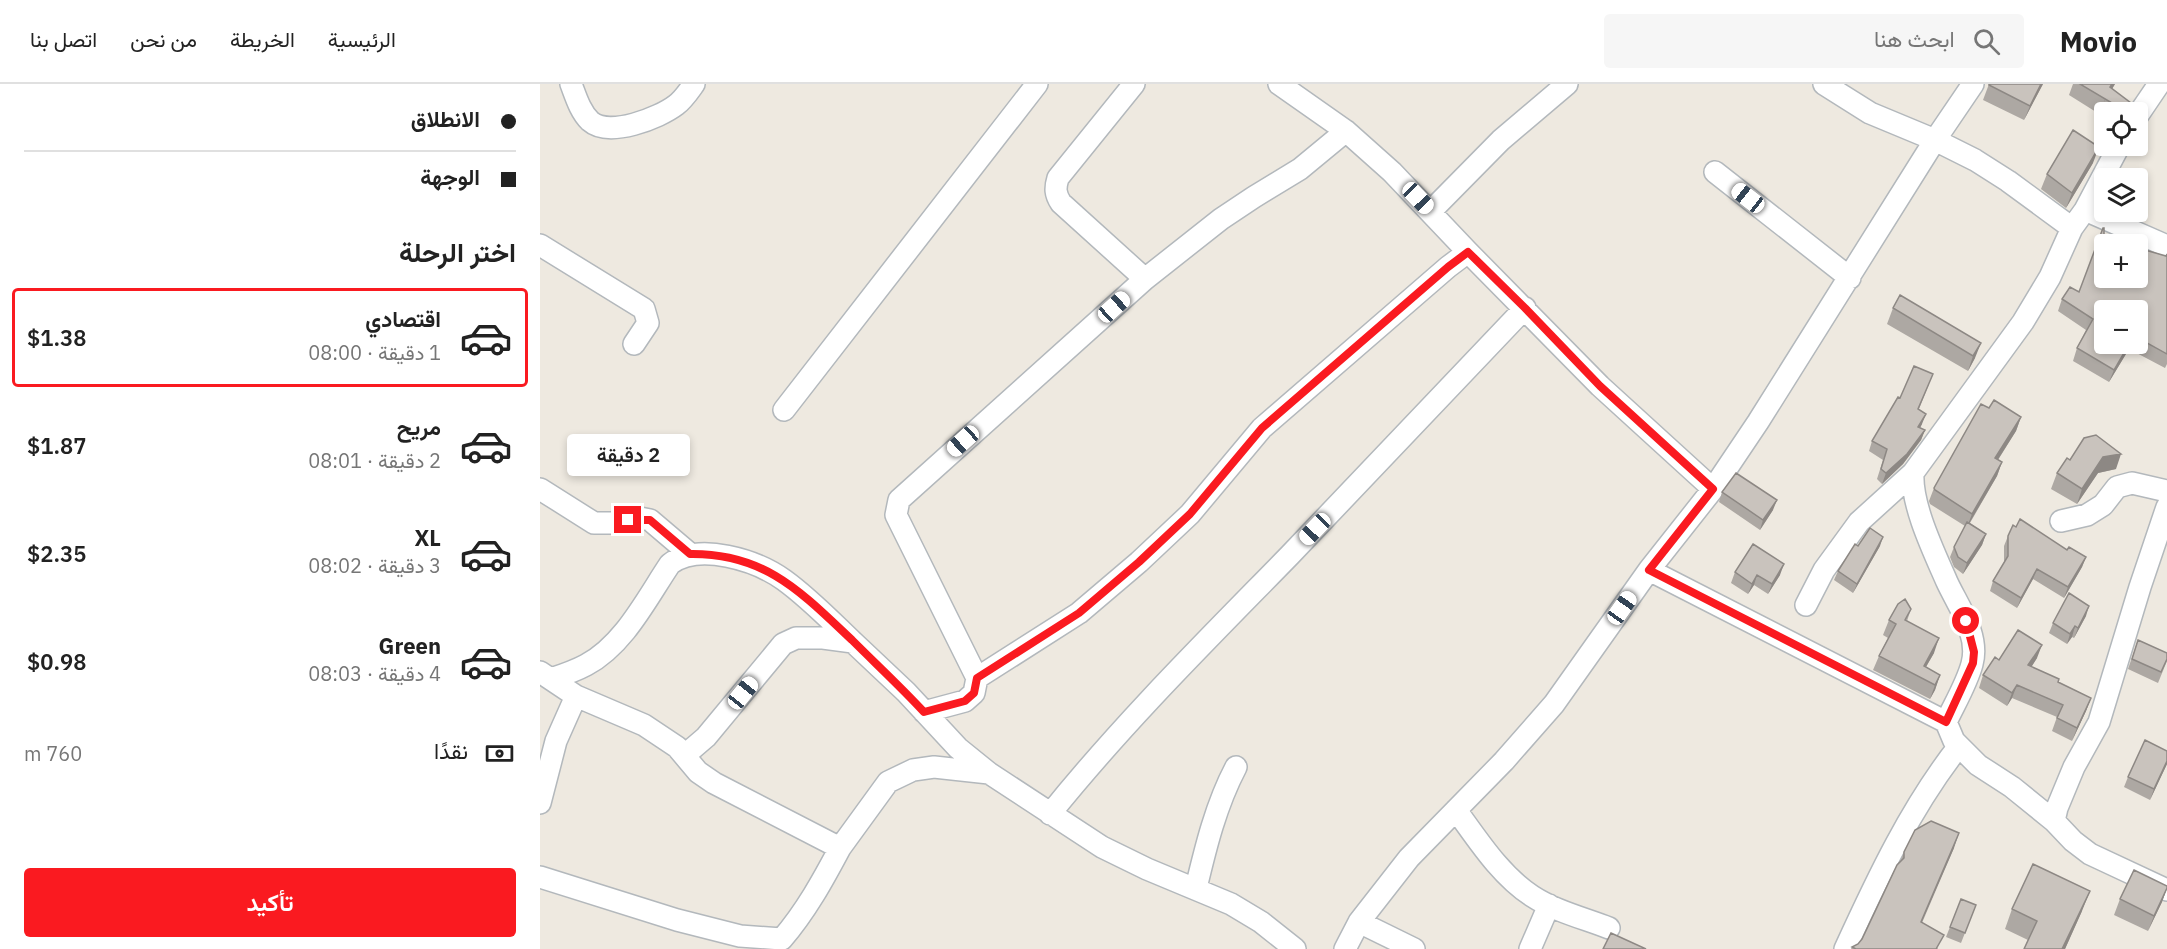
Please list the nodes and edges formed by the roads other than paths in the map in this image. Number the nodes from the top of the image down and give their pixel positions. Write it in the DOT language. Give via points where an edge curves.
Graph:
graph roads {
  1 [pos="571,84"];
  2 [pos="694,84"];
  3 [pos="1036,84"];
  4 [pos="1134,84"];
  5 [pos="1280,84"];
  6 [pos="1567,84"];
  7 [pos="1824,84"];
  8 [pos="1973,84"];
  9 [pos="2158,84"];
  10 [pos="2146,102"];
  11 [pos="1346,131"];
  12 [pos="1935,140"];
  13 [pos="2114,156"];
  14 [pos="1715,172"];
  15 [pos="2085,210"];
  16 [pos="1431,212"];
  17 [pos="2072,228"];
  18 [pos="540,244"];
  19 [pos="2167,246"];
  20 [pos="1468,252"];
  21 [pos="1850,278"];
  22 [pos="1145,279"];
  23 [pos="1525,308"];
  24 [pos="634,344"];
  25 [pos="784,410"];
  26 [pos="1913,473"];
  27 [pos="540,489"];
  28 [pos="1713,489"];
  29 [pos="2167,492"];
  30 [pos="2167,507"];
  31 [pos="2061,521"];
  32 [pos="690,554"];
  33 [pos="1649,570"];
  34 [pos="1806,605"];
  35 [pos="853,642"];
  36 [pos="546,676"];
  37 [pos="977,678"];
  38 [pos="576,696"];
  39 [pos="924,712"];
  40 [pos="1946,722"];
  41 [pos="1959,746"];
  42 [pos="685,755"];
  43 [pos="1236,767"];
  44 [pos="989,773"];
  45 [pos="540,803"];
  46 [pos="1456,810"];
  47 [pos="1050,814"];
  48 [pos="2054,821"];
  49 [pos="840,848"];
  50 [pos="540,877"];
  51 [pos="1196,888"];
  52 [pos="2167,890"];
  53 [pos="1549,905"];
  54 [pos="1359,922"];
  55 [pos="1609,928"];
  56 [pos="1295,949"];
  57 [pos="1345,949"];
  58 [pos="1414,949"];
  59 [pos="1530,949"];
  60 [pos="1845,949"];
  1 -- 2 [label="street" via="591,122 605,128 657,117 678,104"];
  3 -- 25 [label="street"];
  4 -- 22 [label="street" via="1058,178 1056,196"];
  5 -- 11 [label="street"];
  6 -- 16 [label="street" via="1501,140"];
  7 -- 12 [label="street" via="1870,113"];
  8 -- 12 [label="street"];
  9 -- 10 [label="street"];
  11 -- 16 [label="street"];
  11 -- 22 [label="street" via="1300,169 1221,219"];
  12 -- 17 [label="street" via="2008,181"];
  12 -- 21 [label="street"];
  13 -- 15 [label="street"];
  14 -- 21 [label="street"];
  15 -- 17 [label="street"];
  15 -- 19 [label="street"];
  16 -- 20 [label="street"];
  17 -- 26 [label="street" via="2024,322"];
  18 -- 24 [label="street" via="644,309 648,323"];
  20 -- 23 [label="street"];
  20 -- 37 [label="street" via="1262,428 1190,514 1139,562 1079,613"];
  21 -- 28 [label="street"];
  22 -- 37 [label="street" via="899,500 896,515"];
  23 -- 28 [label="street" via="1600,386"];
  23 -- 47 [label="street" via="1135,714"];
  26 -- 34 [label="street" via="1859,522 1824,570"];
  26 -- 40 [label="street" via="1926,531 1964,613 1974,652 1973,663"];
  27 -- 32 [label="street" via="594,523 650,520"];
  28 -- 33 [label="street"];
  29 -- 31 [label="street" via="2132,483 2117,487 2103,505 2087,515"];
  30 -- 48 [label="street" via="2099,722 2074,767"];
  32 -- 35 [label="street" via="734,558 771,572 809,600"];
  32 -- 36 [label="street" via="670,564 608,650 587,664"];
  33 -- 40 [label="street"];
  33 -- 46 [label="street" via="1554,704"];
  35 -- 39 [label="street"];
  35 -- 42 [label="street" via="796,638 783,644 706,737"];
  36 -- 38 [label="street"];
  37 -- 39 [label="street" via="974,693 965,701"];
  38 -- 42 [label="street" via="644,725"];
  38 -- 45 [label="street" via="556,741"];
  39 -- 44 [label="street"];
  40 -- 41 [label="street"];
  41 -- 48 [label="street" via="1978,765"];
  41 -- 60 [label="street" via="1936,775 1903,833"];
  42 -- 49 [label="street" via="698,772 714,783"];
  43 -- 51 [label="street" via="1216,812"];
  44 -- 47 [label="street"];
  44 -- 49 [label="street" via="934,767 913,770 888,782"];
  46 -- 53 [label="street" via="1490,857 1530,895"];
  46 -- 54 [label="street" via="1409,858"];
  47 -- 51 [label="street" via="1102,847"];
  48 -- 52 [label="street" via="2091,854"];
  49 -- 50 [label="street" via="814,895 782,939 740,936 677,920"];
  51 -- 56 [label="street" via="1261,922"];
  53 -- 55 [label="street"];
  53 -- 59 [label="street"];
  54 -- 57 [label="street"];
  54 -- 58 [label="street"];
}
